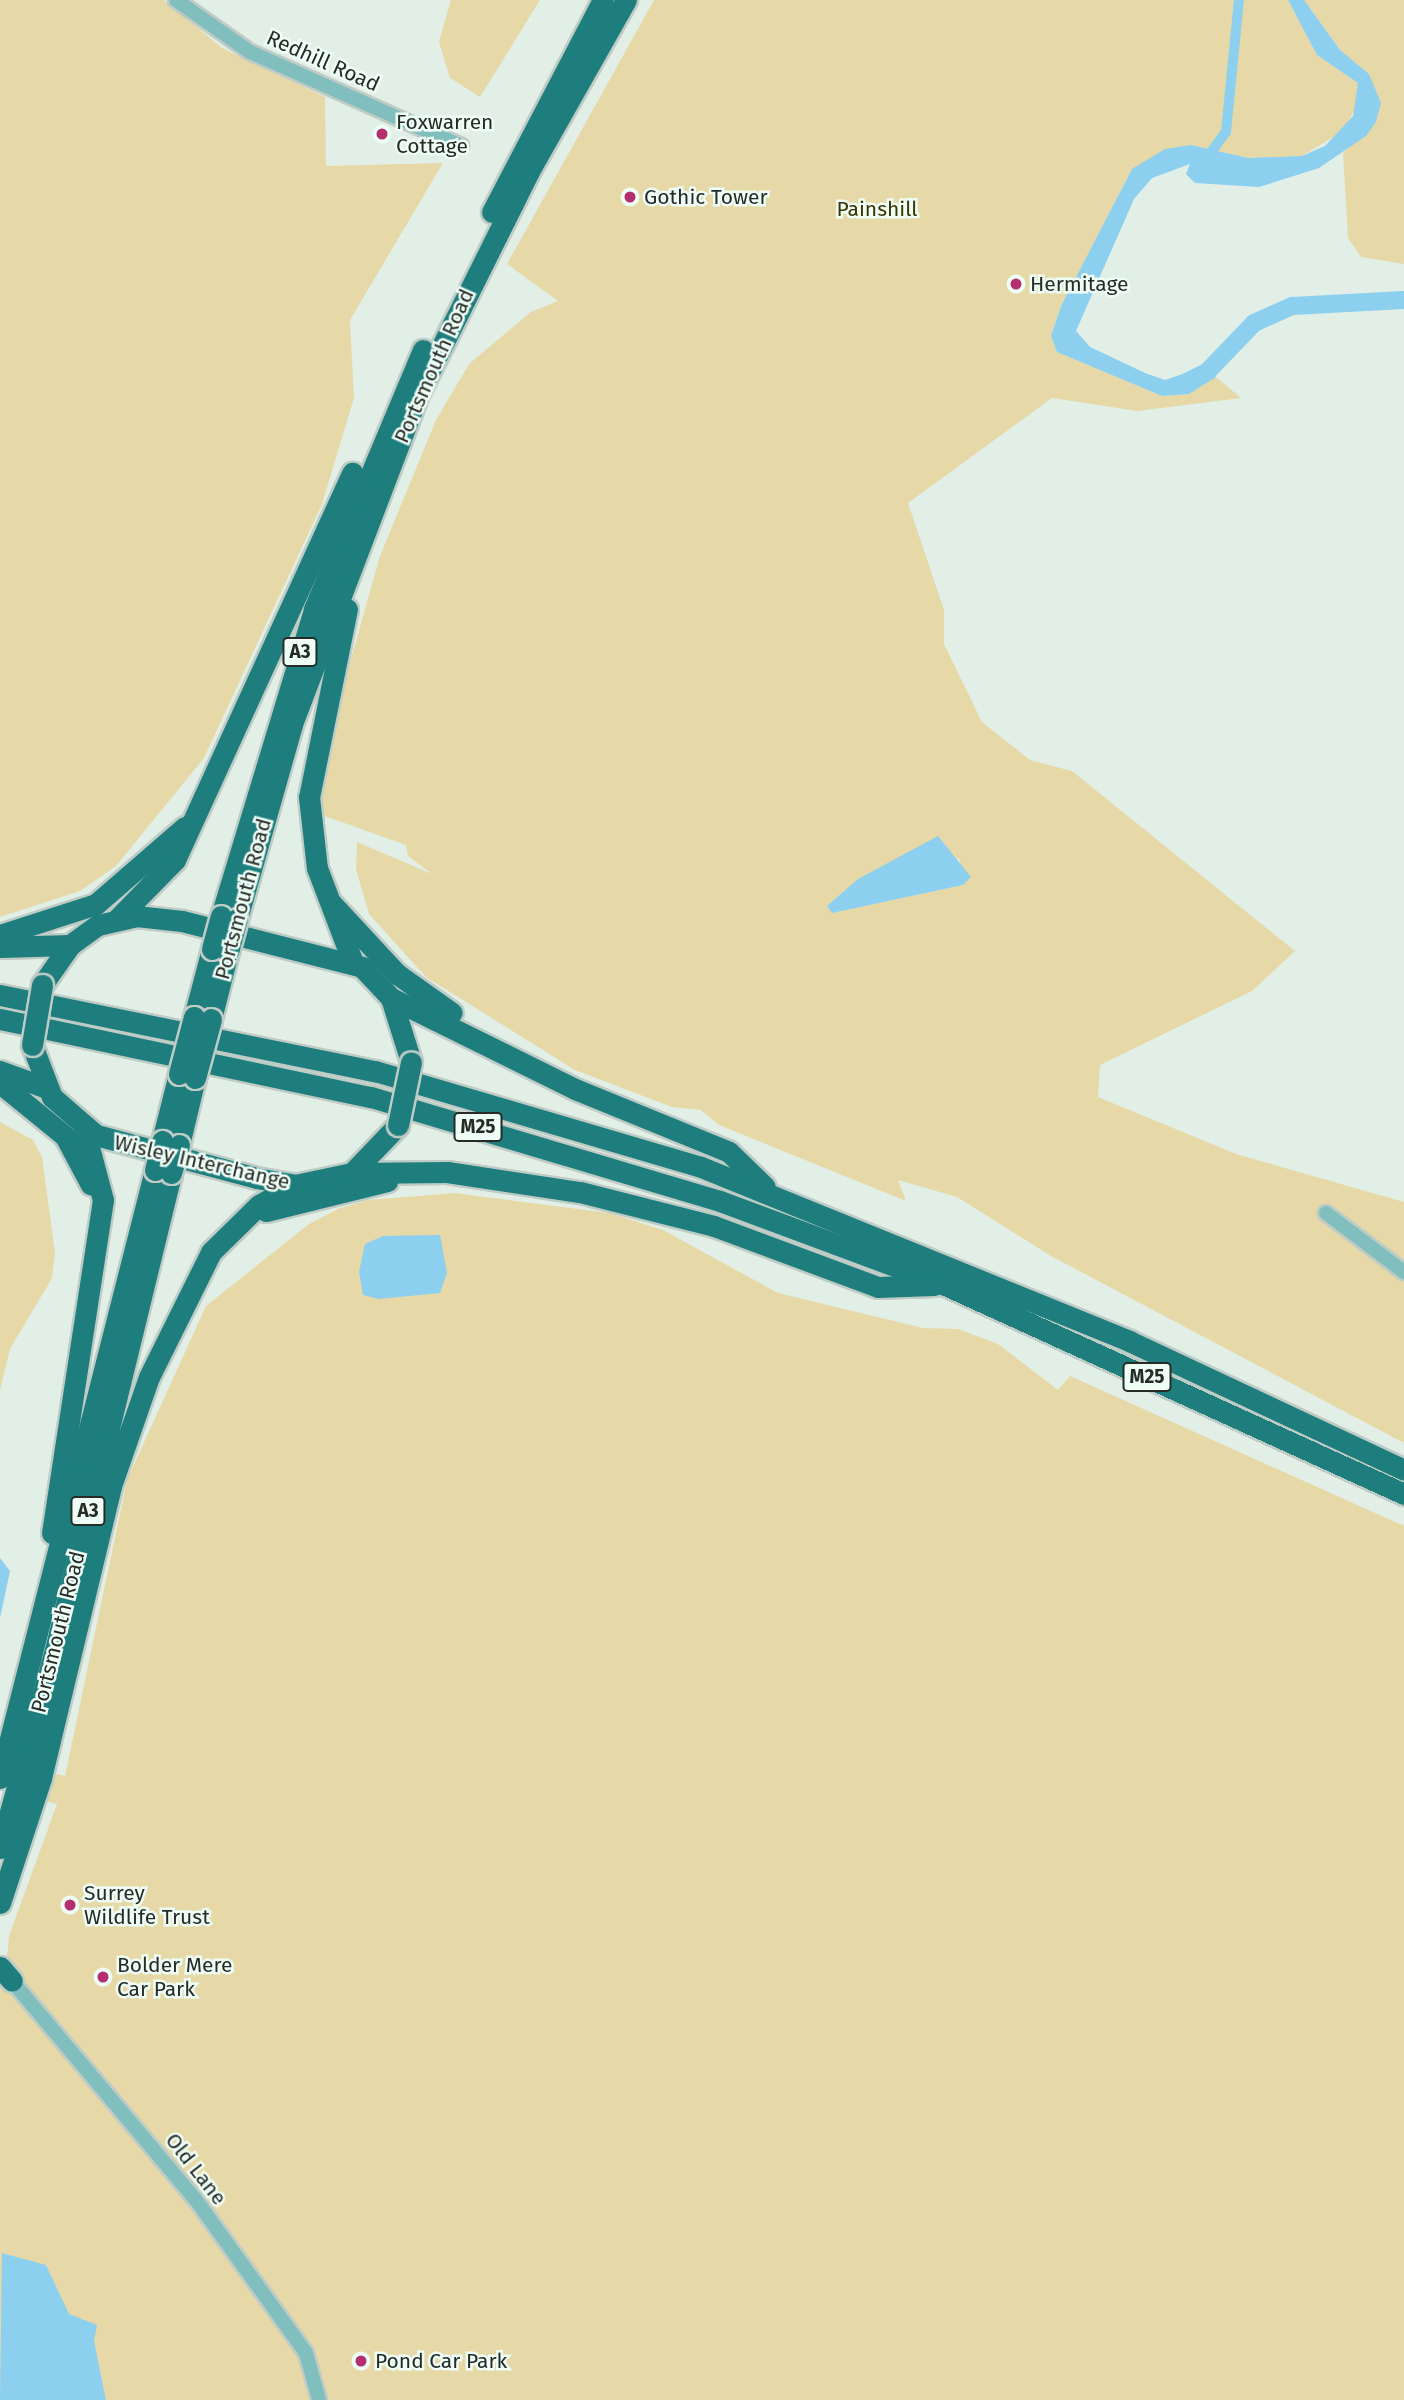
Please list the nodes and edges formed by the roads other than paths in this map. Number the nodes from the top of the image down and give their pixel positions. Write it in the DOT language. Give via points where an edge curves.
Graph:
graph roads {
  1 [pos="176,0"];
  2 [pos="603,0"];
  3 [pos="626,0"];
  4 [pos="461,146"];
  5 [pos="401,395"];
  6 [pos="362,539"];
  7 [pos="190,825"];
  8 [pos="328,902"];
  9 [pos="229,917"];
  10 [pos="118,918"];
  11 [pos="0,935"];
  12 [pos="70,945"];
  13 [pos="0,947"];
  14 [pos="353,963"];
  15 [pos="0,995"];
  16 [pos="391,998"];
  17 [pos="0,1019"];
  18 [pos="468,1035"];
  19 [pos="0,1071"];
  20 [pos="0,1083"];
  21 [pos="47,1088"];
  22 [pos="84,1128"];
  23 [pos="163,1171"];
  24 [pos="447,1172"];
  25 [pos="352,1173"];
  26 [pos="295,1185"];
  27 [pos="769,1191"];
  28 [pos="103,1200"];
  29 [pos="1326,1213"];
  30 [pos="247,1218"];
  31 [pos="1404,1272"];
  32 [pos="943,1284"];
  33 [pos="1404,1470"];
  34 [pos="1404,1494"];
  35 [pos="49,1588"];
  36 [pos="0,1778"];
  37 [pos="0,1848"];
  38 [pos="0,1903"];
  39 [pos="4,1976"];
  40 [pos="319,2400"];
  1 -- 4 [label="street, Redhill Road" via="250,52"];
  2 -- 5 [label="highway, Portsmouth Road / A3" via="558,78"];
  3 -- 6 [label="highway, Portsmouth Road / A3" via="446,333"];
  5 -- 7 [label="highway, A3" via="378,417"];
  5 -- 9 [label="highway, Portsmouth Road / A3" via="314,609"];
  6 -- 8 [label="highway, A3" via="311,781 312,847"];
  6 -- 9 [label="highway, Portsmouth Road / A3" via="292,724"];
  7 -- 10 [label="highway, A3" via="167,872"];
  7 -- 11 [label="highway" via="177,829 143,870 96,904"];
  8 -- 14 [label="highway, A3"];
  8 -- 18 [label="highway, M25" via="346,913 411,988 457,1016"];
  9 -- 23 [label="highway, Portsmouth Road / A3, bridge"];
  10 -- 12 [label="highway, Wisley Interchange"];
  10 -- 14 [label="highway, Wisley Interchange" via="157,916"];
  12 -- 13 [label="highway"];
  12 -- 21 [label="highway, Wisley Interchange, bridge" via="42,985 32,1045"];
  14 -- 16 [label="highway, Wisley Interchange"];
  15 -- 27 [label="highway, M25" via="375,1071"];
  16 -- 18 [label="highway, M25"];
  16 -- 25 [label="highway, Wisley Interchange, bridge" via="411,1062 398,1125"];
  17 -- 32 [label="highway, M25" via="371,1097 720,1201"];
  18 -- 27 [label="highway, M25" via="575,1089 729,1152"];
  19 -- 21 [label="highway"];
  20 -- 28 [label="highway" via="65,1136"];
  21 -- 22 [label="highway, Wisley Interchange"];
  22 -- 26 [label="highway, Wisley Interchange" via="112,1142"];
  22 -- 28 [label="highway, A3"];
  23 -- 35 [label="highway, Portsmouth Road / A3"];
  23 -- 37 [label="highway, Portsmouth Road / A3" via="55,1650"];
  24 -- 25 [label="highway"];
  24 -- 30 [label="highway, M25"];
  24 -- 32 [label="highway, M25" via="652,1208 878,1287"];
  25 -- 26 [label="highway, Wisley Interchange"];
  26 -- 30 [label="highway, A3"];
  27 -- 33 [label="highway, M25" via="1129,1341"];
  28 -- 35 [label="highway, A3" via="55,1509"];
  29 -- 31 [label="street"];
  30 -- 38 [label="highway, A3" via="201,1267 130,1430 35,1798"];
  32 -- 34 [label="highway, M25"];
  35 -- 36 [label="highway, Portsmouth Road / A3"];
  39 -- 40 [label="street, Old Lane" via="196,2200 306,2353"];
}
